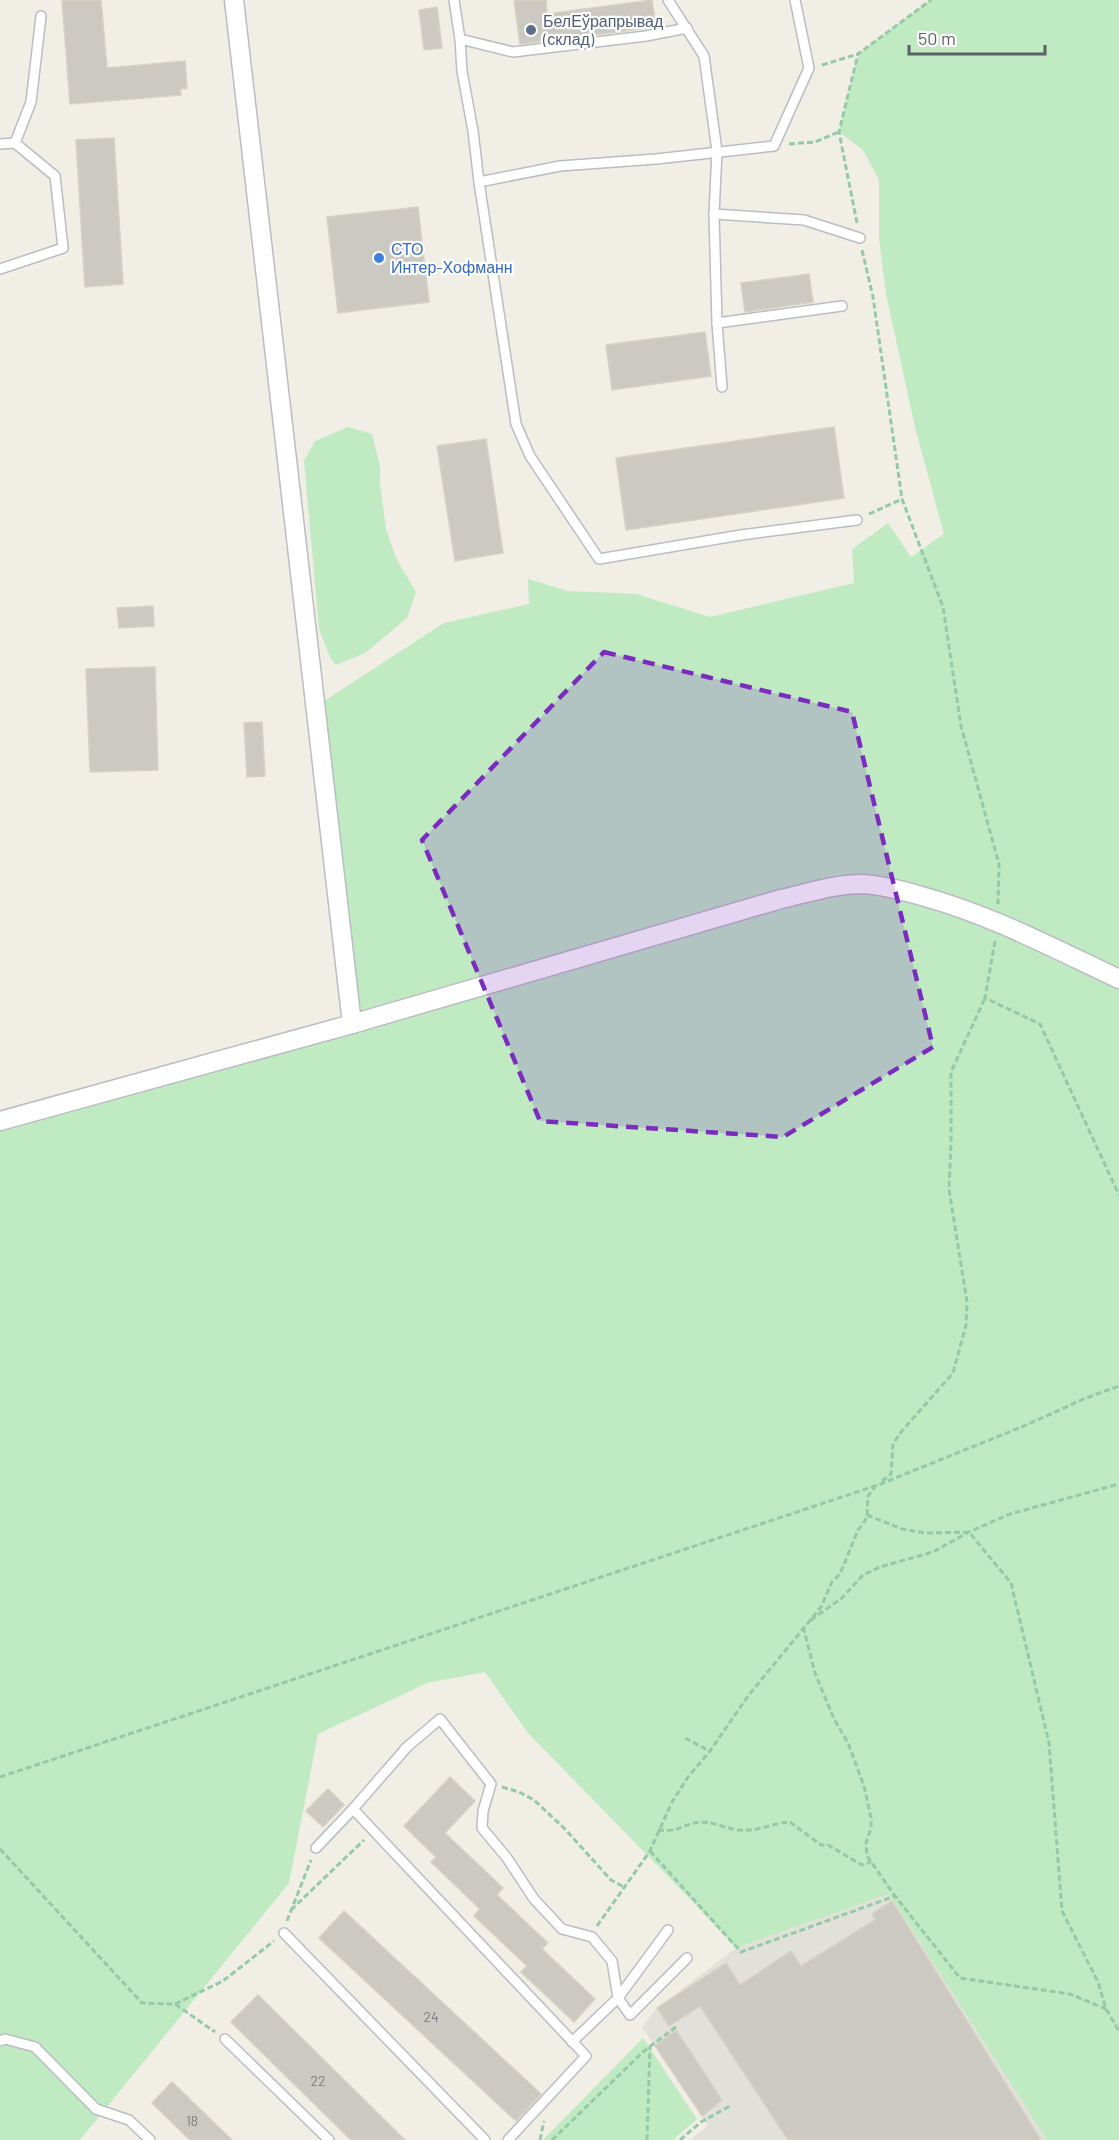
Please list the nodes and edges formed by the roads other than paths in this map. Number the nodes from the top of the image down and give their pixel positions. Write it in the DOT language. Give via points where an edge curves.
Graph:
graph roads {
  1 [pos="234,0"];
  2 [pos="454,0"];
  3 [pos="668,0"];
  4 [pos="795,0"];
  5 [pos="41,16"];
  6 [pos="687,28"];
  7 [pos="460,39"];
  8 [pos="15,142"];
  9 [pos="0,144"];
  10 [pos="717,151"];
  11 [pos="478,182"];
  12 [pos="714,214"];
  13 [pos="860,238"];
  14 [pos="0,269"];
  15 [pos="842,306"];
  16 [pos="717,323"];
  17 [pos="722,387"];
  18 [pos="857,520"];
  19 [pos="1119,979"];
  20 [pos="352,1024"];
  21 [pos="0,1121"];
  22 [pos="353,1809"];
  23 [pos="316,1848"];
  24 [pos="668,1930"];
  25 [pos="284,1934"];
  26 [pos="687,1958"];
  27 [pos="618,1998"];
  28 [pos="225,2039"];
  29 [pos="0,2041"];
  30 [pos="572,2042"];
  31 [pos="150,2140"];
  32 [pos="329,2140"];
  33 [pos="485,2140"];
  34 [pos="508,2140"];
  1 -- 20 [label="street"];
  2 -- 7 [label="lane"];
  3 -- 6 [label="lane"];
  4 -- 10 [label="lane" via="809,69 774,146"];
  5 -- 8 [label="lane" via="31,102"];
  6 -- 7 [label="lane" via="513,52"];
  6 -- 10 [label="lane" via="705,56"];
  7 -- 11 [label="lane"];
  8 -- 9 [label="lane"];
  8 -- 14 [label="lane" via="55,176 63,248"];
  10 -- 11 [label="lane" via="560,166"];
  10 -- 12 [label="lane"];
  11 -- 18 [label="lane" via="516,424 530,456 599,559"];
  12 -- 13 [label="lane" via="804,220"];
  12 -- 16 [label="lane"];
  15 -- 16 [label="lane"];
  16 -- 17 [label="lane"];
  19 -- 20 [label="street" via="998,922 904,891 862,884 782,899"];
  20 -- 21 [label="street"];
  22 -- 23 [label="lane"];
  22 -- 27 [label="lane" via="407,1747 440,1719 491,1784 482,1828 534,1899 562,1929 592,1937 612,1961"];
  22 -- 30 [label="lane"];
  24 -- 27 [label="lane"];
  25 -- 33 [label="lane"];
  26 -- 27 [label="lane" via="630,2014"];
  27 -- 30 [label="lane"];
  28 -- 32 [label="lane"];
  29 -- 31 [label="lane" via="35,2046 96,2109 129,2120"];
  30 -- 34 [label="lane" via="586,2056"];
}
